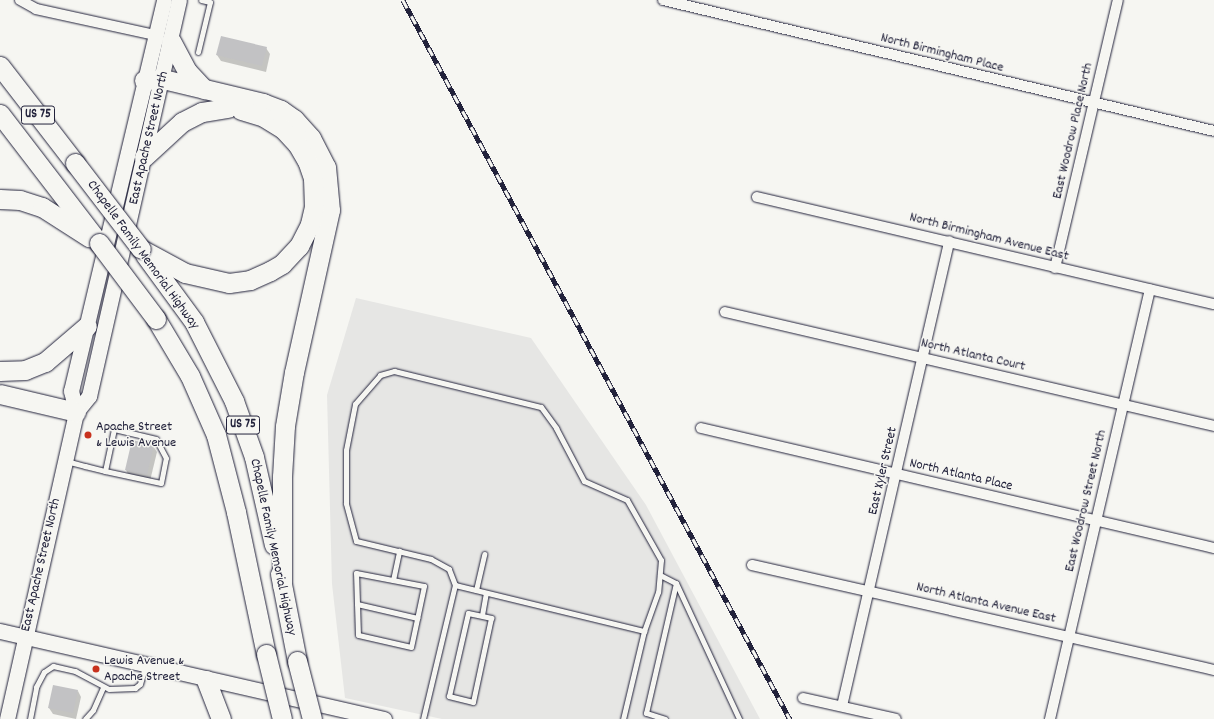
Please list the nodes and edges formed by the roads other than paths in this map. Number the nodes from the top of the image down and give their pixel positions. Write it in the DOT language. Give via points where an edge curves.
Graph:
graph roads {
  1 [pos="20,0"];
  2 [pos="164,0"];
  3 [pos="179,0"];
  4 [pos="201,0"];
  5 [pos="663,0"];
  6 [pos="1118,0"];
  7 [pos="163,38"];
  8 [pos="198,52"];
  9 [pos="0,66"];
  10 [pos="144,80"];
  11 [pos="161,85"];
  12 [pos="204,89"];
  13 [pos="1094,104"];
  14 [pos="228,108"];
  15 [pos="0,114"];
  16 [pos="1214,131"];
  17 [pos="144,157"];
  18 [pos="757,197"];
  19 [pos="0,199"];
  20 [pos="65,211"];
  21 [pos="949,241"];
  22 [pos="1055,268"];
  23 [pos="168,273"];
  24 [pos="1150,290"];
  25 [pos="1214,304"];
  26 [pos="726,312"];
  27 [pos="87,326"];
  28 [pos="924,358"];
  29 [pos="0,371"];
  30 [pos="0,394"];
  31 [pos="1122,405"];
  32 [pos="76,412"];
  33 [pos="1214,426"];
  34 [pos="701,428"];
  35 [pos="65,461"];
  36 [pos="105,470"];
  37 [pos="896,474"];
  38 [pos="1096,521"];
  39 [pos="1214,548"];
  40 [pos="399,551"];
  41 [pos="484,554"];
  42 [pos="752,565"];
  43 [pos="660,575"];
  44 [pos="393,580"];
  45 [pos="676,583"];
  46 [pos="282,585"];
  47 [pos="455,585"];
  48 [pos="476,590"];
  49 [pos="869,590"];
  50 [pos="486,593"];
  51 [pos="357,604"];
  52 [pos="482,615"];
  53 [pos="417,618"];
  54 [pos="0,631"];
  55 [pos="644,631"];
  56 [pos="25,636"];
  57 [pos="1069,637"];
  58 [pos="145,666"];
  59 [pos="1214,670"];
  60 [pos="206,680"];
  61 [pos="103,688"];
  62 [pos="803,698"];
  63 [pos="842,706"];
  64 [pos="7,719"];
  65 [pos="30,719"];
  66 [pos="85,719"];
  67 [pos="221,719"];
  68 [pos="282,719"];
  69 [pos="312,719"];
  70 [pos="384,719"];
  71 [pos="423,719"];
  72 [pos="623,719"];
  73 [pos="665,719"];
  74 [pos="739,719"];
  75 [pos="896,719"];
  76 [pos="1050,719"];
  1 -- 7 [label="street" via="36,9"];
  2 -- 7 [label="main road, East Apache Street North"];
  3 -- 7 [label="main road, East Apache Street North"];
  4 -- 8 [label="lane" via="210,2"];
  5 -- 13 [label="street, North Birmingham Place"];
  6 -- 13 [label="street, East Woodrow Place North"];
  7 -- 10 [label="main road, East Apache Street North"];
  7 -- 11 [label="main road, East Apache Street North"];
  7 -- 12 [label="highway" via="187,72"];
  9 -- 23 [label="highway, Chapelle Family Memorial Highway / US 75, bridge" via="141,249"];
  10 -- 11 [label="highway"];
  10 -- 27 [label="main road, East Apache Street North"];
  11 -- 12 [label="highway"];
  11 -- 14 [label="highway"];
  11 -- 17 [label="main road, East Apache Street North"];
  12 -- 46 [label="highway" via="263,103 288,114 315,144 328,176 328,225 287,413 282,477"];
  13 -- 16 [label="street, North Birmingham Place"];
  13 -- 22 [label="street, East Woodrow Place North"];
  14 -- 17 [label="highway" via="202,112 182,122"];
  14 -- 23 [label="highway" via="269,120 283,129 297,144 313,178 314,202 310,224 303,239 288,258 270,271 250,280 218,282"];
  15 -- 20 [label="highway, Chapelle Family Memorial Highway / US 75"];
  17 -- 32 [label="main road, East Apache Street North" via="89,396"];
  18 -- 21 [label="street, North Birmingham Avenue East"];
  19 -- 20 [label="highway"];
  20 -- 68 [label="highway, Chapelle Family Memorial Highway / US 75, bridge" via="99,243 156,319 190,376 216,435 236,512"];
  21 -- 22 [label="street, North Birmingham Avenue East"];
  21 -- 28 [label="street, East Xyler Street"];
  22 -- 24 [label="street, North Birmingham Avenue East"];
  23 -- 46 [label="highway, Chapelle Family Memorial Highway / US 75" via="207,345 245,430 261,486"];
  24 -- 25 [label="street, North Birmingham Avenue East"];
  24 -- 31 [label="street, East Woodrow Street North"];
  26 -- 28 [label="street, North Atlanta Court"];
  27 -- 29 [label="highway" via="45,362 25,370"];
  27 -- 32 [label="main road, East Apache Street North" via="71,391"];
  28 -- 31 [label="street, North Atlanta Court"];
  28 -- 37 [label="street, East Xyler Street"];
  30 -- 32 [label="highway"];
  31 -- 33 [label="street, North Atlanta Court"];
  31 -- 38 [label="street, East Woodrow Street North"];
  32 -- 35 [label="main road, East Apache Street North"];
  34 -- 37 [label="street, North Atlanta Place"];
  35 -- 36 [label="lane"];
  35 -- 56 [label="main road, East Apache Street North"];
  36 -- 36 [label="lane" via="161,483 166,458 156,439 114,429"];
  37 -- 38 [label="street, North Atlanta Place"];
  37 -- 49 [label="street, East Xyler Street"];
  38 -- 39 [label="street, North Atlanta Place"];
  38 -- 57 [label="street, East Woodrow Street North"];
  40 -- 43 [label="lane" via="356,541 346,503 346,450 355,404 380,375 394,371 541,407 556,428 584,481 628,500 662,560"];
  40 -- 44 [label="lane"];
  40 -- 47 [label="lane" via="431,559 450,569"];
  41 -- 48 [label="lane"];
  42 -- 49 [label="street, North Atlanta Avenue East"];
  43 -- 45 [label="lane"];
  43 -- 55 [label="lane" via="658,592"];
  44 -- 51 [label="lane" via="356,572"];
  44 -- 53 [label="lane" via="424,586"];
  45 -- 73 [label="lane" via="646,713"];
  45 -- 74 [label="lane"];
  46 -- 69 [label="highway, Chapelle Family Memorial Highway / US 75, bridge"];
  47 -- 48 [label="lane"];
  47 -- 71 [label="lane"];
  48 -- 50 [label="lane"];
  49 -- 57 [label="street, North Atlanta Avenue East"];
  49 -- 63 [label="street, East Xyler Street"];
  50 -- 52 [label="lane"];
  50 -- 55 [label="lane"];
  51 -- 53 [label="lane"];
  51 -- 53 [label="lane" via="358,635 411,647"];
  52 -- 52 [label="lane" via="468,613 449,696 473,702 491,618"];
  54 -- 56 [label="main road"];
  55 -- 72 [label="lane"];
  56 -- 58 [label="main road"];
  56 -- 64 [label="main road, East Apache Street North"];
  57 -- 59 [label="street, North Atlanta Avenue East"];
  57 -- 76 [label="street, East Woodrow Street North"];
  58 -- 60 [label="main road"];
  58 -- 61 [label="lane" via="140,684 135,688"];
  60 -- 67 [label="highway"];
  60 -- 70 [label="main road"];
  61 -- 65 [label="lane" via="75,671 53,666 44,672 36,687"];
  61 -- 66 [label="lane" via="93,710"];
  62 -- 63 [label="street"];
  63 -- 75 [label="street"];
}
